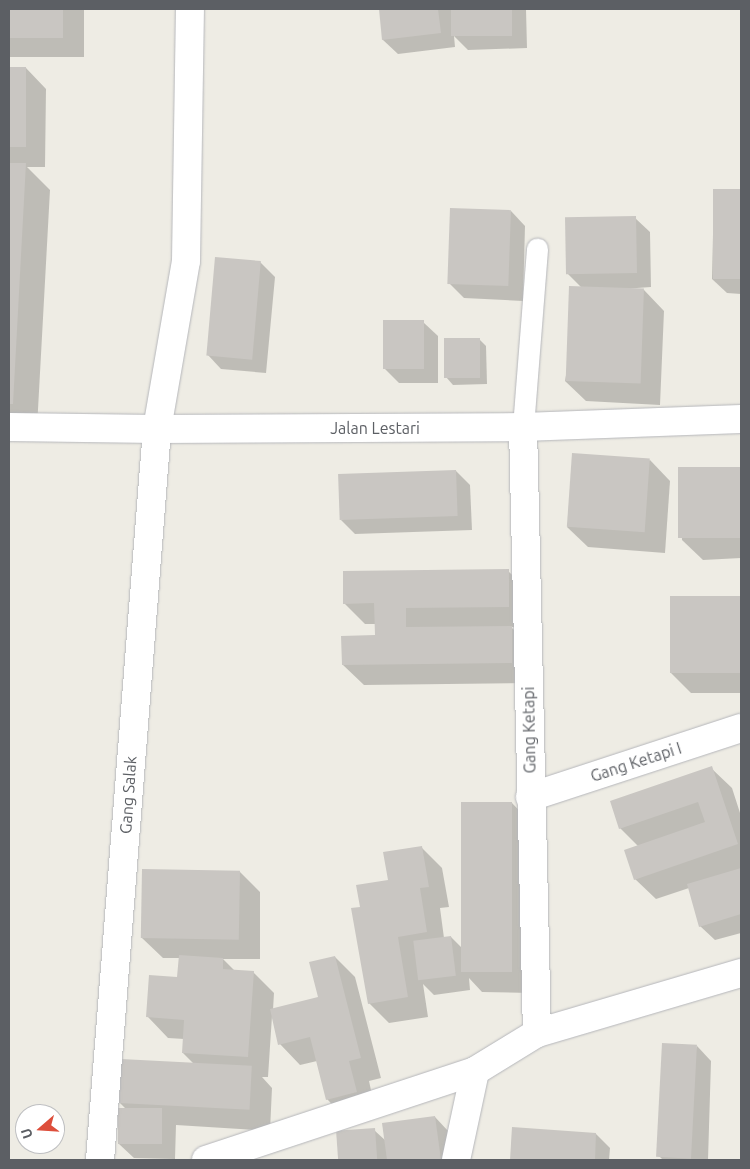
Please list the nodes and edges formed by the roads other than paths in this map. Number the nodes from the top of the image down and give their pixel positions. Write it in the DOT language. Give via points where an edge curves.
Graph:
graph roads {
  1 [pos="190,9"];
  2 [pos="537,249"];
  3 [pos="741,419"];
  4 [pos="9,427"];
  5 [pos="524,427"];
  6 [pos="157,429"];
  7 [pos="741,728"];
  8 [pos="530,797"];
  9 [pos="741,973"];
  10 [pos="537,1033"];
  11 [pos="475,1071"];
  12 [pos="100,1160"];
  13 [pos="206,1160"];
  14 [pos="456,1160"];
  1 -- 6 [label="street, Gang Salak" via="186,261"];
  2 -- 5 [label="lane"];
  3 -- 5 [label="street, Jalan Lestari"];
  4 -- 6 [label="street, Jalan Lestari"];
  5 -- 6 [label="street, Jalan Lestari"];
  5 -- 8 [label="street, Gang Ketapi"];
  6 -- 12 [label="street, Gang Salak"];
  7 -- 8 [label="street, Gang Ketapi I"];
  8 -- 10 [label="street, Gang Ketapi"];
  9 -- 10 [label="street"];
  10 -- 11 [label="street"];
  11 -- 13 [label="street"];
  11 -- 14 [label="street"];
}
